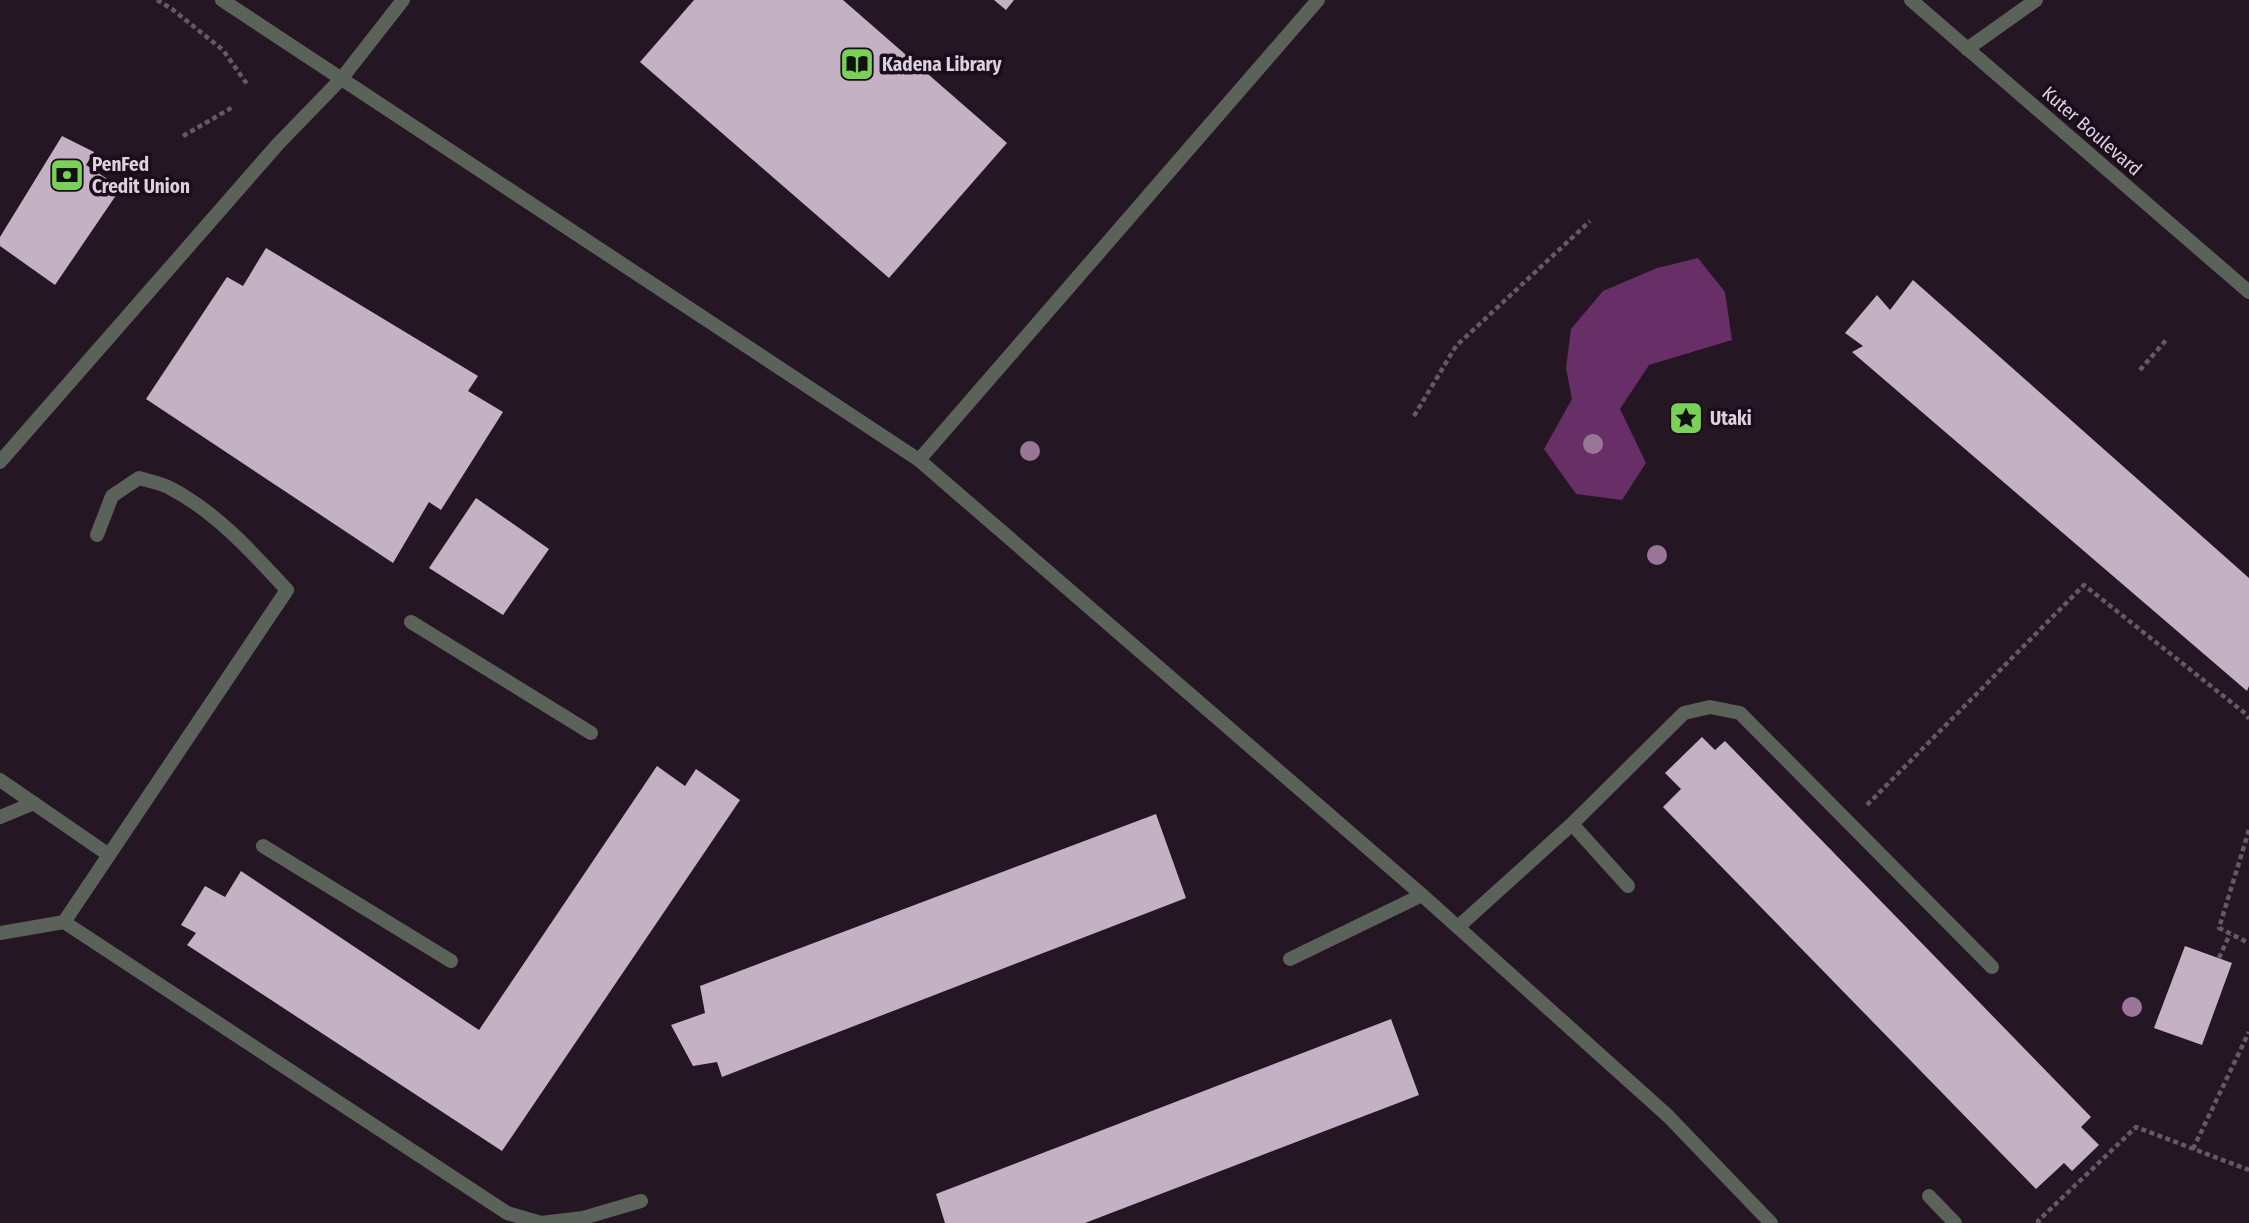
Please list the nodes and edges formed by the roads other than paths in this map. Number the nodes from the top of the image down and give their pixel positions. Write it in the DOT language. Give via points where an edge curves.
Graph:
graph roads {
  1 [pos="222,0"];
  2 [pos="403,0"];
  3 [pos="1318,0"];
  4 [pos="1911,0"];
  5 [pos="2036,0"];
  6 [pos="1967,49"];
  7 [pos="342,78"];
  8 [pos="2249,292"];
  9 [pos="919,460"];
  10 [pos="0,462"];
  11 [pos="97,535"];
  12 [pos="411,622"];
  13 [pos="591,733"];
  14 [pos="0,780"];
  15 [pos="34,803"];
  16 [pos="0,817"];
  17 [pos="1572,824"];
  18 [pos="263,846"];
  19 [pos="109,855"];
  20 [pos="1628,886"];
  21 [pos="1422,895"];
  22 [pos="64,922"];
  23 [pos="1458,927"];
  24 [pos="0,933"];
  25 [pos="1290,959"];
  26 [pos="451,961"];
  27 [pos="1992,967"];
  28 [pos="1929,1196"];
  29 [pos="642,1201"];
  30 [pos="1771,1223"];
  31 [pos="1955,1223"];
  1 -- 7 [label="street"];
  2 -- 7 [label="street"];
  3 -- 9 [label="street"];
  4 -- 6 [label="street, Kuter Boulevard"];
  5 -- 6 [label="street"];
  6 -- 8 [label="street, Kuter Boulevard"];
  7 -- 9 [label="street"];
  7 -- 10 [label="street" via="278,144"];
  9 -- 21 [label="street"];
  11 -- 19 [label="street" via="112,496 139,478 167,486 200,505 287,590"];
  12 -- 13 [label="street"];
  14 -- 15 [label="street"];
  15 -- 16 [label="street"];
  15 -- 19 [label="street"];
  17 -- 20 [label="street"];
  17 -- 23 [label="street"];
  17 -- 27 [label="street" via="1684,713 1710,707 1740,713"];
  18 -- 26 [label="street"];
  19 -- 22 [label="street"];
  21 -- 23 [label="street"];
  21 -- 25 [label="street"];
  22 -- 24 [label="street"];
  22 -- 29 [label="street" via="507,1213 541,1223 583,1218"];
  23 -- 30 [label="street" via="1668,1116"];
  28 -- 31 [label="street"];
}
